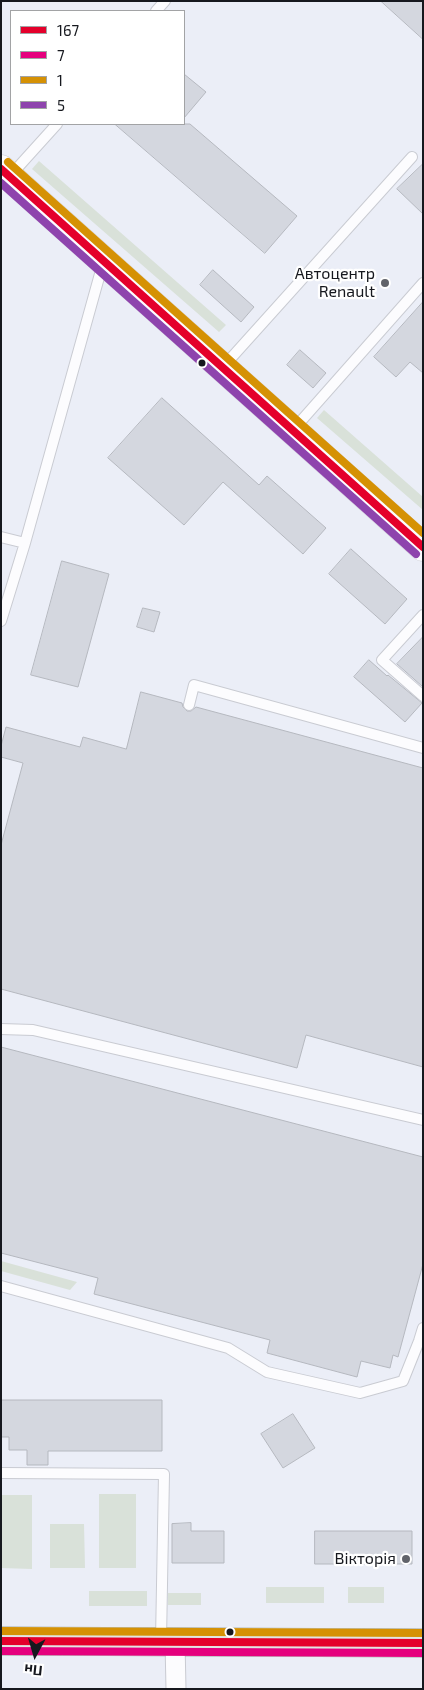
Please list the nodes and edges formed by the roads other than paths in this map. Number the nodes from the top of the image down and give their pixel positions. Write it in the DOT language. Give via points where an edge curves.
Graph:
graph roads {
  1 [pos="56,125"];
  2 [pos="412,157"];
  3 [pos="6,173"];
  4 [pos="104,260"];
  5 [pos="423,283"];
  6 [pos="222,368"];
  7 [pos="292,431"];
  8 [pos="1,536"];
  9 [pos="25,543"];
  10 [pos="423,547"];
  11 [pos="423,615"];
  12 [pos="1,620"];
  13 [pos="423,696"];
  14 [pos="189,705"];
  15 [pos="423,748"];
  16 [pos="1,1029"];
  17 [pos="423,1120"];
  18 [pos="1,1286"];
  19 [pos="423,1328"];
  20 [pos="1,1473"];
  21 [pos="1,1641"];
  22 [pos="168,1642"];
  23 [pos="423,1643"];
  24 [pos="176,1689"];
  1 -- 3 [label="lane"];
  2 -- 6 [label="lane"];
  3 -- 4 [label="main road"];
  4 -- 6 [label="main road"];
  4 -- 9 [label="lane"];
  5 -- 7 [label="lane"];
  6 -- 7 [label="main road"];
  7 -- 10 [label="main road"];
  8 -- 9 [label="lane"];
  9 -- 12 [label="lane"];
  11 -- 13 [label="lane" via="382,660"];
  14 -- 15 [label="lane" via="194,685"];
  16 -- 17 [label="lane" via="33,1030"];
  18 -- 19 [label="lane" via="228,1348 267,1372 360,1394 403,1381"];
  20 -- 22 [label="lane" via="164,1474"];
  21 -- 22 [label="main road"];
  22 -- 23 [label="main road"];
  22 -- 24 [label="street"];
}
